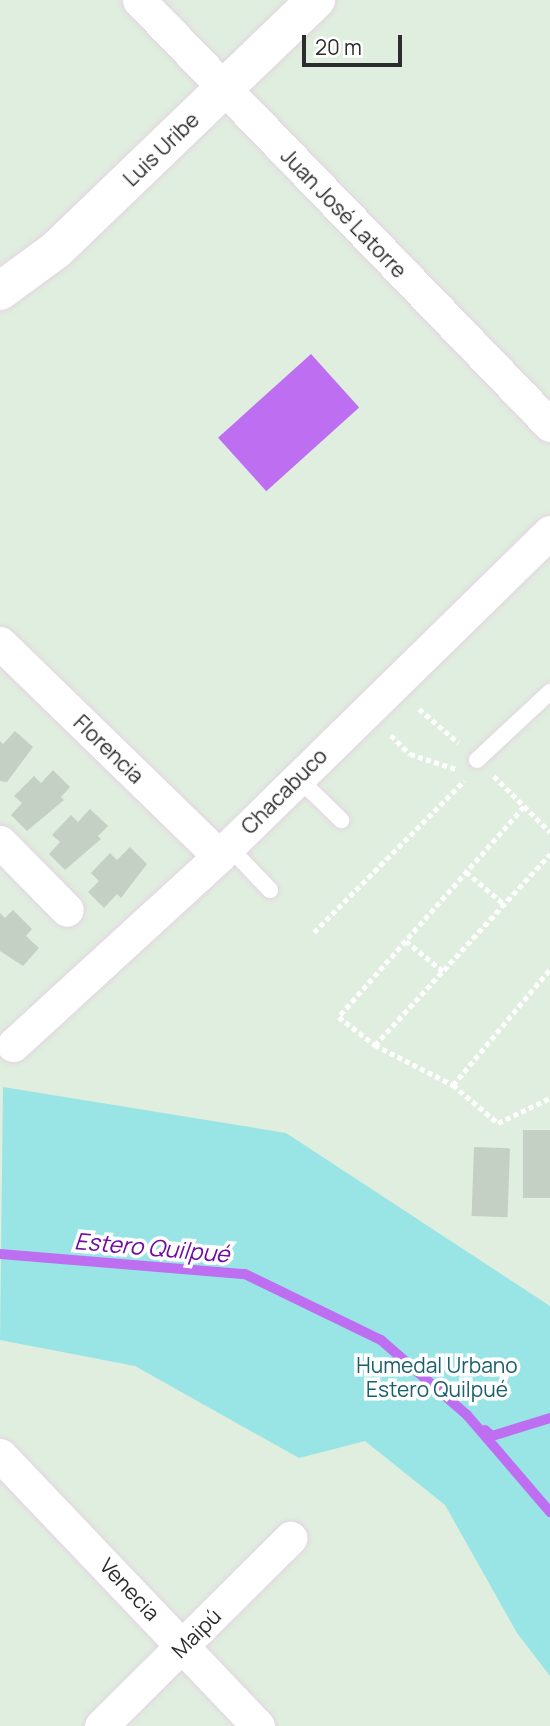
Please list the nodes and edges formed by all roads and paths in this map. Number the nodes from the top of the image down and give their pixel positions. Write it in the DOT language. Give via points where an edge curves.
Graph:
graph roads {
  1 [pos="139,0"];
  2 [pos="316,0"];
  3 [pos="224,88"];
  4 [pos="2,286"];
  5 [pos="550,425"];
  6 [pos="550,532"];
  7 [pos="0,643"];
  8 [pos="550,692"];
  9 [pos="410,716"];
  10 [pos="400,725"];
  11 [pos="478,768"];
  12 [pos="458,770"];
  13 [pos="297,776"];
  14 [pos="524,807"];
  15 [pos="341,820"];
  16 [pos="550,832"];
  17 [pos="3,851"];
  18 [pos="224,851"];
  19 [pos="550,854"];
  20 [pos="466,872"];
  21 [pos="270,890"];
  22 [pos="505,904"];
  23 [pos="67,910"];
  24 [pos="314,932"];
  25 [pos="406,941"];
  26 [pos="550,969"];
  27 [pos="443,971"];
  28 [pos="13,1045"];
  29 [pos="376,1045"];
  30 [pos="453,1085"];
  31 [pos="550,1098"];
  32 [pos="0,1455"];
  33 [pos="290,1538"];
  34 [pos="183,1647"];
  35 [pos="101,1726"];
  36 [pos="258,1726"];
  1 -- 3 [label="street, Juan José Latorre"];
  2 -- 3 [label="street, Luis Uribe"];
  3 -- 4 [label="street, Luis Uribe" via="56,250"];
  3 -- 5 [label="street, Juan José Latorre"];
  6 -- 13 [label="street, Chacabuco"];
  7 -- 18 [label="street, Florencia"];
  8 -- 11 [label="lane"];
  9 -- 11 [label="path" via="420,708"];
  10 -- 12 [label="path" via="390,734 410,754"];
  11 -- 14 [label="path"];
  11 -- 24 [label="path"];
  13 -- 15 [label="lane"];
  13 -- 18 [label="street, Chacabuco"];
  14 -- 16 [label="path"];
  14 -- 20 [label="path"];
  17 -- 23 [label="street"];
  18 -- 21 [label="lane"];
  18 -- 28 [label="street, Chacabuco"];
  19 -- 22 [label="path"];
  20 -- 22 [label="path"];
  20 -- 25 [label="path"];
  22 -- 27 [label="path"];
  25 -- 27 [label="path"];
  25 -- 29 [label="path" via="339,1017"];
  26 -- 30 [label="path"];
  27 -- 29 [label="path"];
  29 -- 30 [label="path"];
  30 -- 31 [label="path" via="498,1124"];
  32 -- 34 [label="street, Venecia"];
  33 -- 34 [label="street, Maipú"];
  34 -- 35 [label="street, Maipú"];
  34 -- 36 [label="street, Venecia"];
}
